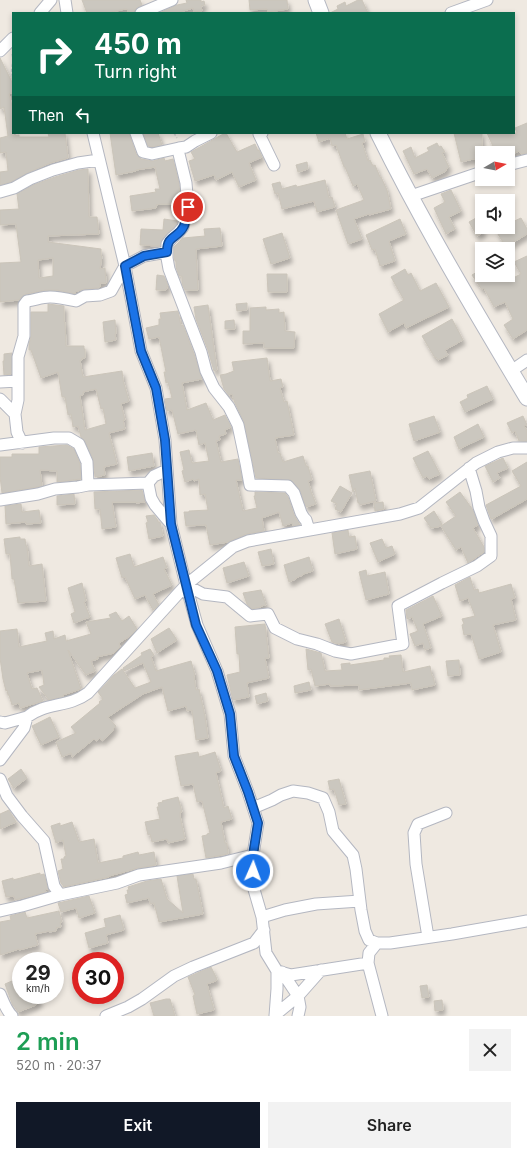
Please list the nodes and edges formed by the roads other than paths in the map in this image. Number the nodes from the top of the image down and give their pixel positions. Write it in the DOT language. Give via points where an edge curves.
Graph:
graph roads {
  1 [pos="51,0"];
  2 [pos="64,0"];
  3 [pos="172,0"];
  4 [pos="316,0"];
  5 [pos="487,0"];
  6 [pos="41,12"];
  7 [pos="67,12"];
  8 [pos="143,12"];
  9 [pos="321,12"];
  10 [pos="454,12"];
  11 [pos="92,134"];
  12 [pos="136,134"];
  13 [pos="209,134"];
  14 [pos="259,134"];
  15 [pos="378,134"];
  16 [pos="179,148"];
  17 [pos="99,160"];
  18 [pos="527,160"];
  19 [pos="515,163"];
  20 [pos="274,165"];
  21 [pos="475,174"];
  22 [pos="0,192"];
  23 [pos="411,196"];
  24 [pos="167,252"];
  25 [pos="125,266"];
  26 [pos="527,360"];
  27 [pos="511,371"];
  28 [pos="18,381"];
  29 [pos="0,382"];
  30 [pos="527,398"];
  31 [pos="0,399"];
  32 [pos="15,414"];
  33 [pos="22,443"];
  34 [pos="0,445"];
  35 [pos="527,448"];
  36 [pos="469,468"];
  37 [pos="167,470"];
  38 [pos="148,483"];
  39 [pos="88,485"];
  40 [pos="0,500"];
  41 [pos="171,524"];
  42 [pos="309,530"];
  43 [pos="186,585"];
  44 [pos="27,717"];
  45 [pos="0,722"];
  46 [pos="0,760"];
  47 [pos="0,779"];
  48 [pos="253,808"];
  49 [pos="446,813"];
  50 [pos="253,855"];
  51 [pos="60,895"];
  52 [pos="360,901"];
  53 [pos="0,911"];
  54 [pos="262,917"];
  55 [pos="527,921"];
  56 [pos="264,930"];
  57 [pos="428,937"];
  58 [pos="254,943"];
  59 [pos="377,943"];
  60 [pos="266,953"];
  61 [pos="368,963"];
  62 [pos="321,970"];
  63 [pos="279,971"];
  64 [pos="0,994"];
  65 [pos="298,996"];
  66 [pos="275,1015"];
  67 [pos="12,1016"];
  68 [pos="106,1016"];
  69 [pos="298,1016"];
  70 [pos="382,1016"];
  1 -- 6 [label="street"];
  2 -- 7 [label="street"];
  3 -- 8 [label="street"];
  4 -- 9 [label="main road"];
  5 -- 10 [label="street"];
  11 -- 17 [label="street"];
  12 -- 16 [label="street" via="143,152 152,154"];
  13 -- 16 [label="street" via="186,147"];
  14 -- 20 [label="street"];
  15 -- 23 [label="main road"];
  16 -- 24 [label="street" via="188,207 183,227 167,244"];
  17 -- 22 [label="street" via="53,170"];
  17 -- 25 [label="street"];
  18 -- 19 [label="street"];
  21 -- 23 [label="street"];
  23 -- 27 [label="main road"];
  24 -- 25 [label="street" via="144,256"];
  24 -- 42 [label="street" via="169,270 206,371 238,425 250,485 288,486 294,493"];
  25 -- 28 [label="street" via="111,291 100,295 85,296 76,301 57,297 27,301 24,305 24,336 18,357"];
  25 -- 37 [label="street" via="141,351 156,388 165,440"];
  26 -- 27 [label="street"];
  27 -- 30 [label="main road"];
  28 -- 29 [label="street"];
  28 -- 32 [label="street"];
  31 -- 32 [label="street"];
  32 -- 33 [label="street"];
  33 -- 34 [label="street"];
  33 -- 39 [label="street" via="69,438 79,444 87,462"];
  35 -- 36 [label="street" via="498,452"];
  36 -- 42 [label="street" via="419,508 400,514"];
  36 -- 43 [label="street" via="479,507 492,536 492,556 398,606 403,644 351,654 335,651 297,639 275,628 268,614 250,616 227,597 203,594"];
  37 -- 38 [label="street" via="154,476"];
  37 -- 41 [label="street"];
  38 -- 39 [label="street"];
  38 -- 41 [label="street" via="154,505"];
  39 -- 40 [label="street" via="55,488 38,494"];
  41 -- 43 [label="street"];
  42 -- 43 [label="street" via="248,541 233,547"];
  43 -- 44 [label="street" via="81,699 42,708"];
  43 -- 48 [label="street" via="196,625 217,671 230,714 234,756"];
  44 -- 45 [label="street"];
  44 -- 46 [label="street" via="24,728"];
  47 -- 51 [label="street" via="7,796 44,841 54,886"];
  48 -- 50 [label="street" via="258,823"];
  48 -- 52 [label="street" via="293,791 323,798 334,831 352,855"];
  49 -- 57 [label="street" via="418,824 414,833 416,864"];
  50 -- 51 [label="street" via="221,864 139,875 117,883"];
  50 -- 54 [label="street" via="253,886"];
  51 -- 53 [label="street"];
  52 -- 54 [label="street" via="316,904"];
  52 -- 59 [label="street" via="365,931 369,940"];
  54 -- 56 [label="street"];
  55 -- 57 [label="street"];
  56 -- 58 [label="street"];
  56 -- 60 [label="street"];
  57 -- 59 [label="street"];
  58 -- 60 [label="street"];
  58 -- 68 [label="street" via="192,967 174,976 142,1000"];
  59 -- 61 [label="street" via="369,953"];
  60 -- 63 [label="street"];
  61 -- 62 [label="street"];
  61 -- 70 [label="street"];
  62 -- 63 [label="street" via="291,975"];
  62 -- 65 [label="street"];
  63 -- 65 [label="street"];
  63 -- 66 [label="street"];
  64 -- 67 [label="street"];
  65 -- 66 [label="street"];
  65 -- 69 [label="street"];
}
